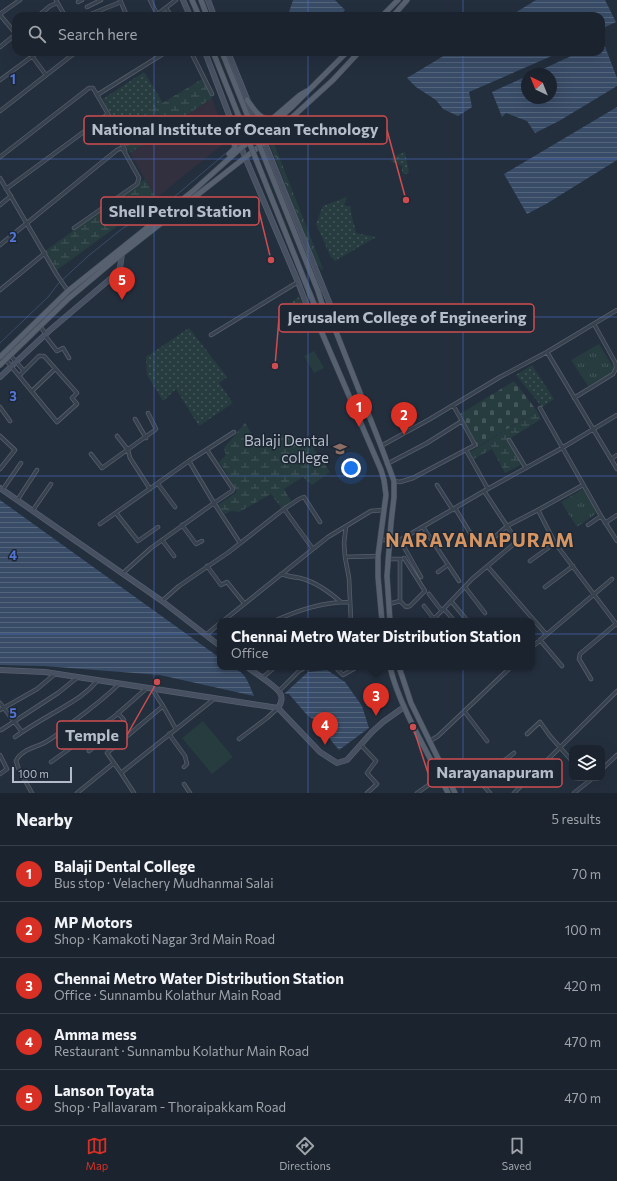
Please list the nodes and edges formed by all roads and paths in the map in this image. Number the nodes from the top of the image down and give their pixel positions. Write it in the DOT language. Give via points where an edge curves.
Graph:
graph roads {
  1 [pos="20,0"];
  2 [pos="82,0"];
  3 [pos="101,0"];
  4 [pos="150,0"];
  5 [pos="176,0"];
  6 [pos="183,0"];
  7 [pos="192,0"];
  8 [pos="201,0"];
  9 [pos="208,0"];
  10 [pos="398,0"];
  11 [pos="407,0"];
  12 [pos="56,1"];
  13 [pos="121,1"];
  14 [pos="78,2"];
  15 [pos="87,7"];
  16 [pos="166,8"];
  17 [pos="43,12"];
  18 [pos="63,12"];
  19 [pos="95,12"];
  20 [pos="125,12"];
  21 [pos="155,12"];
  22 [pos="160,12"];
  23 [pos="168,12"];
  24 [pos="188,12"];
  25 [pos="197,12"];
  26 [pos="206,12"];
  27 [pos="212,12"];
  28 [pos="386,12"];
  29 [pos="396,12"];
  30 [pos="0,14"];
  31 [pos="12,29"];
  32 [pos="12,37"];
  33 [pos="0,47"];
  34 [pos="32,56"];
  35 [pos="71,56"];
  36 [pos="160,56"];
  37 [pos="193,56"];
  38 [pos="206,56"];
  39 [pos="215,56"];
  40 [pos="224,56"];
  41 [pos="230,56"];
  42 [pos="343,56"];
  43 [pos="355,56"];
  44 [pos="46,75"];
  45 [pos="0,80"];
  46 [pos="212,94"];
  47 [pos="97,95"];
  48 [pos="247,100"];
  49 [pos="292,104"];
  50 [pos="0,111"];
  51 [pos="108,114"];
  52 [pos="232,120"];
  53 [pos="262,133"];
  54 [pos="265,142"];
  55 [pos="242,147"];
  56 [pos="125,153"];
  57 [pos="0,157"];
  58 [pos="245,157"];
  59 [pos="0,178"];
  60 [pos="201,184"];
  61 [pos="6,189"];
  62 [pos="11,196"];
  63 [pos="0,205"];
  64 [pos="27,223"];
  65 [pos="74,228"];
  66 [pos="0,245"];
  67 [pos="122,253"];
  68 [pos="45,254"];
  69 [pos="298,282"];
  70 [pos="0,290"];
  71 [pos="68,291"];
  72 [pos="72,296"];
  73 [pos="617,310"];
  74 [pos="331,319"];
  75 [pos="594,324"];
  76 [pos="40,326"];
  77 [pos="319,326"];
  78 [pos="46,334"];
  79 [pos="211,335"];
  80 [pos="547,352"];
  81 [pos="10,355"];
  82 [pos="0,357"];
  83 [pos="69,358"];
  84 [pos="6,360"];
  85 [pos="16,362"];
  86 [pos="0,365"];
  87 [pos="11,366"];
  88 [pos="55,369"];
  89 [pos="24,371"];
  90 [pos="20,375"];
  91 [pos="0,377"];
  92 [pos="32,391"];
  93 [pos="574,398"];
  94 [pos="453,405"];
  95 [pos="0,407"];
  96 [pos="540,408"];
  97 [pos="148,413"];
  98 [pos="617,415"];
  99 [pos="135,419"];
  100 [pos="10,421"];
  101 [pos="462,421"];
  102 [pos="593,429"];
  103 [pos="234,432"];
  104 [pos="0,436"];
  105 [pos="117,436"];
  106 [pos="146,438"];
  107 [pos="379,440"];
  108 [pos="509,440"];
  109 [pos="369,444"];
  110 [pos="381,446"];
  111 [pos="562,448"];
  112 [pos="128,450"];
  113 [pos="206,450"];
  114 [pos="466,450"];
  115 [pos="91,454"];
  116 [pos="617,455"];
  117 [pos="611,459"];
  118 [pos="189,461"];
  119 [pos="22,463"];
  120 [pos="388,464"];
  121 [pos="526,468"];
  122 [pos="0,469"];
  123 [pos="617,469"];
  124 [pos="37,470"];
  125 [pos="394,482"];
  126 [pos="51,484"];
  127 [pos="158,484"];
  128 [pos="437,485"];
  129 [pos="583,485"];
  130 [pos="1,488"];
  131 [pos="150,489"];
  132 [pos="486,490"];
  133 [pos="18,500"];
  134 [pos="214,503"];
  135 [pos="175,508"];
  136 [pos="284,509"];
  137 [pos="454,509"];
  138 [pos="33,510"];
  139 [pos="384,510"];
  140 [pos="538,510"];
  141 [pos="116,513"];
  142 [pos="601,516"];
  143 [pos="617,516"];
  144 [pos="320,522"];
  145 [pos="605,523"];
  146 [pos="100,524"];
  147 [pos="182,525"];
  148 [pos="588,525"];
  149 [pos="346,526"];
  150 [pos="507,526"];
  151 [pos="158,527"];
  152 [pos="422,527"];
  153 [pos="162,540"];
  154 [pos="380,540"];
  155 [pos="389,540"];
  156 [pos="400,540"];
  157 [pos="475,540"];
  158 [pos="617,541"];
  159 [pos="202,542"];
  160 [pos="240,543"];
  161 [pos="555,543"];
  162 [pos="487,544"];
  163 [pos="313,549"];
  164 [pos="408,555"];
  165 [pos="174,556"];
  166 [pos="378,556"];
  167 [pos="345,557"];
  168 [pos="388,559"];
  169 [pos="402,559"];
  170 [pos="530,561"];
  171 [pos="448,565"];
  172 [pos="207,566"];
  173 [pos="573,566"];
  174 [pos="488,567"];
  175 [pos="438,572"];
  176 [pos="123,573"];
  177 [pos="281,574"];
  178 [pos="421,577"];
  179 [pos="612,579"];
  180 [pos="459,581"];
  181 [pos="465,587"];
  182 [pos="545,587"];
  183 [pos="429,594"];
  184 [pos="593,594"];
  185 [pos="162,601"];
  186 [pos="451,601"];
  187 [pos="341,602"];
  188 [pos="350,602"];
  189 [pos="400,602"];
  190 [pos="244,603"];
  191 [pos="389,604"];
  192 [pos="424,606"];
  193 [pos="443,610"];
  194 [pos="485,613"];
  195 [pos="226,618"];
  196 [pos="281,618"];
  197 [pos="351,618"];
  198 [pos="382,618"];
  199 [pos="390,618"];
  200 [pos="432,618"];
  201 [pos="435,618"];
  202 [pos="452,618"];
  203 [pos="465,618"];
  204 [pos="532,618"];
  205 [pos="535,621"];
  206 [pos="616,624"];
  207 [pos="217,626"];
  208 [pos="546,634"];
  209 [pos="206,635"];
  210 [pos="540,640"];
  211 [pos="217,644"];
  212 [pos="535,644"];
  213 [pos="562,666"];
  214 [pos="0,670"];
  215 [pos="252,670"];
  216 [pos="271,670"];
  217 [pos="302,670"];
  218 [pos="338,670"];
  219 [pos="352,670"];
  220 [pos="391,670"];
  221 [pos="399,670"];
  222 [pos="508,670"];
  223 [pos="54,674"];
  224 [pos="78,677"];
  225 [pos="262,678"];
  226 [pos="591,679"];
  227 [pos="98,680"];
  228 [pos="120,684"];
  229 [pos="146,688"];
  230 [pos="152,689"];
  231 [pos="279,691"];
  232 [pos="617,692"];
  233 [pos="214,699"];
  234 [pos="0,703"];
  235 [pos="162,706"];
  236 [pos="404,707"];
  237 [pos="4,708"];
  238 [pos="278,708"];
  239 [pos="0,710"];
  240 [pos="464,711"];
  241 [pos="118,713"];
  242 [pos="14,722"];
  243 [pos="176,729"];
  244 [pos="1,730"];
  245 [pos="22,732"];
  246 [pos="169,734"];
  247 [pos="527,734"];
  248 [pos="15,737"];
  249 [pos="239,739"];
  250 [pos="430,741"];
  251 [pos="487,741"];
  252 [pos="361,745"];
  253 [pos="560,748"];
  254 [pos="89,750"];
  255 [pos="514,753"];
  256 [pos="0,755"];
  257 [pos="617,756"];
  258 [pos="569,758"];
  259 [pos="51,762"];
  260 [pos="114,762"];
  261 [pos="184,767"];
  262 [pos="605,767"];
  263 [pos="121,773"];
  264 [pos="0,774"];
  265 [pos="440,777"];
  266 [pos="588,781"];
  267 [pos="184,784"];
  268 [pos="32,793"];
  269 [pos="78,793"];
  270 [pos="134,793"];
  271 [pos="190,793"];
  272 [pos="367,793"];
  273 [pos="417,793"];
  274 [pos="448,793"];
  275 [pos="455,793"];
  276 [pos="490,793"];
  277 [pos="514,793"];
  278 [pos="574,793"];
  1 -- 30 [label="street"];
  2 -- 14 [label="street"];
  3 -- 15 [label="street"];
  4 -- 21 [label="street"];
  5 -- 16 [label="street"];
  6 -- 24 [label="street"];
  7 -- 25 [label="main road"];
  8 -- 26 [label="main road"];
  9 -- 27 [label="street"];
  10 -- 28 [label="main road"];
  11 -- 29 [label="main road"];
  12 -- 17 [label="street"];
  12 -- 18 [label="street"];
  13 -- 19 [label="street"];
  13 -- 20 [label="street"];
  16 -- 22 [label="street"];
  16 -- 23 [label="street"];
  30 -- 31 [label="street"];
  32 -- 33 [label="street"];
  34 -- 44 [label="street"];
  34 -- 45 [label="street"];
  35 -- 44 [label="street"];
  36 -- 47 [label="street"];
  37 -- 46 [label="street"];
  38 -- 52 [label="street"];
  39 -- 77 [label="main road, bridge" via="319,316"];
  40 -- 74 [label="main road, bridge" via="324,310"];
  41 -- 48 [label="street"];
  42 -- 49 [label="main road"];
  43 -- 54 [label="main road" via="328,85"];
  44 -- 50 [label="street"];
  47 -- 51 [label="street"];
  47 -- 57 [label="street" via="93,88 89,88"];
  48 -- 49 [label="main road" via="257,113 265,119 272,120"];
  48 -- 53 [label="street"];
  49 -- 53 [label="main road"];
  51 -- 56 [label="street"];
  51 -- 61 [label="street"];
  52 -- 55 [label="street"];
  52 -- 60 [label="main road" via="230,123 235,148 202,178"];
  53 -- 54 [label="street"];
  53 -- 55 [label="main road"];
  54 -- 58 [label="main road"];
  54 -- 74 [label="street" via="331,307"];
  55 -- 58 [label="street"];
  55 -- 60 [label="main road"];
  56 -- 64 [label="street" via="121,148 116,150"];
  56 -- 65 [label="street" via="139,178 137,184"];
  58 -- 67 [label="main road"];
  58 -- 69 [label="street"];
  59 -- 61 [label="street"];
  60 -- 71 [label="main road"];
  61 -- 62 [label="street"];
  62 -- 63 [label="street"];
  62 -- 64 [label="street"];
  64 -- 66 [label="street"];
  64 -- 68 [label="street"];
  67 -- 72 [label="main road"];
  67 -- 78 [label="street" via="120,268 116,274"];
  68 -- 70 [label="street"];
  68 -- 71 [label="street"];
  69 -- 77 [label="street" via="312,319"];
  69 -- 79 [label="street"];
  71 -- 72 [label="street"];
  71 -- 82 [label="main road"];
  72 -- 76 [label="main road"];
  73 -- 75 [label="street"];
  74 -- 107 [label="main road"];
  75 -- 80 [label="street"];
  75 -- 93 [label="street" via="617,366 612,374"];
  76 -- 78 [label="street"];
  76 -- 81 [label="main road"];
  77 -- 109 [label="main road"];
  78 -- 83 [label="street" via="57,351 63,348"];
  78 -- 85 [label="street"];
  80 -- 93 [label="street"];
  80 -- 94 [label="street"];
  81 -- 84 [label="main road"];
  81 -- 85 [label="street"];
  84 -- 86 [label="main road"];
  84 -- 87 [label="street"];
  85 -- 87 [label="street"];
  85 -- 89 [label="street"];
  87 -- 90 [label="street"];
  87 -- 91 [label="street"];
  88 -- 89 [label="street" via="42,355"];
  88 -- 92 [label="street"];
  88 -- 92 [label="street" via="77,393 72,398 77,404 57,422"];
  89 -- 90 [label="street"];
  90 -- 92 [label="street"];
  93 -- 102 [label="street"];
  94 -- 101 [label="street"];
  94 -- 110 [label="street"];
  95 -- 100 [label="street"];
  96 -- 111 [label="street"];
  97 -- 106 [label="street" via="156,429"];
  98 -- 102 [label="street"];
  99 -- 106 [label="street"];
  101 -- 114 [label="street" via="475,445"];
  101 -- 120 [label="street"];
  102 -- 111 [label="street"];
  102 -- 117 [label="street"];
  103 -- 113 [label="street"];
  104 -- 122 [label="street" via="15,450"];
  105 -- 112 [label="street"];
  106 -- 112 [label="street"];
  107 -- 109 [label="main road"];
  107 -- 110 [label="main road"];
  108 -- 121 [label="street"];
  109 -- 139 [label="main road" via="384,480"];
  110 -- 120 [label="main road"];
  111 -- 121 [label="street"];
  111 -- 129 [label="street"];
  112 -- 115 [label="street" via="102,468"];
  112 -- 131 [label="street" via="130,458"];
  113 -- 118 [label="street"];
  113 -- 134 [label="street" via="233,490"];
  114 -- 125 [label="street" via="413,478"];
  114 -- 132 [label="street"];
  116 -- 117 [label="street"];
  117 -- 123 [label="street"];
  118 -- 127 [label="street"];
  118 -- 134 [label="street"];
  119 -- 130 [label="street"];
  120 -- 125 [label="main road"];
  121 -- 132 [label="street"];
  124 -- 133 [label="street"];
  125 -- 155 [label="main road"];
  126 -- 138 [label="street"];
  127 -- 131 [label="street"];
  127 -- 135 [label="street"];
  128 -- 137 [label="street"];
  129 -- 140 [label="street"];
  129 -- 142 [label="street"];
  130 -- 133 [label="street"];
  131 -- 141 [label="street"];
  132 -- 137 [label="street"];
  132 -- 150 [label="street"];
  133 -- 138 [label="street"];
  134 -- 147 [label="street"];
  134 -- 160 [label="street"];
  136 -- 144 [label="street" via="304,497"];
  136 -- 160 [label="street"];
  136 -- 163 [label="street"];
  137 -- 152 [label="street"];
  137 -- 157 [label="street"];
  138 -- 176 [label="street"];
  139 -- 149 [label="street" via="371,511"];
  139 -- 154 [label="main road"];
  140 -- 150 [label="street"];
  140 -- 161 [label="street"];
  141 -- 146 [label="street"];
  141 -- 151 [label="street" via="138,541"];
  142 -- 145 [label="street"];
  142 -- 148 [label="street"];
  143 -- 145 [label="street"];
  145 -- 158 [label="street"];
  147 -- 153 [label="street"];
  147 -- 159 [label="street" via="196,544"];
  149 -- 163 [label="street"];
  149 -- 167 [label="street"];
  150 -- 162 [label="street"];
  150 -- 174 [label="street" via="516,540 515,543"];
  152 -- 156 [label="street"];
  152 -- 171 [label="street"];
  153 -- 165 [label="street"];
  153 -- 176 [label="street"];
  154 -- 155 [label="street"];
  154 -- 166 [label="main road"];
  155 -- 156 [label="street"];
  155 -- 168 [label="main road"];
  156 -- 164 [label="street"];
  160 -- 172 [label="street"];
  161 -- 170 [label="street"];
  161 -- 173 [label="street"];
  163 -- 177 [label="street"];
  164 -- 169 [label="street"];
  164 -- 178 [label="street"];
  166 -- 167 [label="street"];
  166 -- 198 [label="main road"];
  167 -- 188 [label="street"];
  168 -- 169 [label="street"];
  168 -- 191 [label="main road"];
  169 -- 189 [label="street"];
  169 -- 189 [label="street" via="425,592 410,606 406,607"];
  171 -- 175 [label="street"];
  171 -- 180 [label="street"];
  172 -- 185 [label="street"];
  172 -- 190 [label="street" via="221,586 228,582"];
  173 -- 182 [label="street"];
  173 -- 184 [label="street"];
  174 -- 181 [label="street"];
  174 -- 204 [label="street"];
  176 -- 185 [label="street"];
  177 -- 187 [label="street" via="300,578 327,590"];
  177 -- 190 [label="street"];
  179 -- 184 [label="street"];
  181 -- 186 [label="street"];
  181 -- 194 [label="street"];
  183 -- 193 [label="street"];
  184 -- 206 [label="street"];
  184 -- 208 [label="street"];
  185 -- 209 [label="street"];
  186 -- 193 [label="street"];
  186 -- 203 [label="street"];
  187 -- 188 [label="street"];
  187 -- 196 [label="street" via="307,607"];
  188 -- 197 [label="street"];
  189 -- 191 [label="street"];
  190 -- 195 [label="street"];
  191 -- 199 [label="main road"];
  192 -- 200 [label="street"];
  193 -- 201 [label="street"];
  193 -- 202 [label="street"];
  205 -- 208 [label="street"];
  206 -- 226 [label="street" via="580,654 579,659"];
  207 -- 209 [label="street"];
  208 -- 210 [label="street"];
  209 -- 211 [label="street"];
  210 -- 212 [label="street"];
  210 -- 213 [label="street"];
  214 -- 223 [label="street"];
  215 -- 225 [label="street"];
  216 -- 225 [label="street"];
  217 -- 231 [label="street"];
  218 -- 219 [label="street" via="343,675"];
  220 -- 236 [label="main road"];
  221 -- 250 [label="main road" via="411,703"];
  222 -- 240 [label="street"];
  223 -- 224 [label="street"];
  223 -- 237 [label="street" via="37,689"];
  224 -- 227 [label="street"];
  224 -- 242 [label="street"];
  225 -- 231 [label="street"];
  227 -- 228 [label="street"];
  227 -- 245 [label="street" via="72,703"];
  228 -- 229 [label="street"];
  228 -- 268 [label="street" via="59,733 18,757 16,761 19,770"];
  229 -- 230 [label="street"];
  229 -- 241 [label="street"];
  230 -- 233 [label="street"];
  230 -- 235 [label="street"];
  231 -- 238 [label="street" via="281,704"];
  232 -- 253 [label="street"];
  233 -- 238 [label="street"];
  233 -- 243 [label="street"];
  234 -- 237 [label="street"];
  235 -- 243 [label="street"];
  235 -- 260 [label="street" via="107,753"];
  236 -- 252 [label="street" via="383,722"];
  236 -- 265 [label="main road"];
  237 -- 239 [label="street"];
  237 -- 242 [label="street"];
  238 -- 249 [label="street"];
  238 -- 252 [label="street" via="320,752 337,763 347,760"];
  240 -- 250 [label="street"];
  240 -- 251 [label="street"];
  241 -- 254 [label="street" via="124,722"];
  241 -- 259 [label="street"];
  242 -- 244 [label="street"];
  242 -- 245 [label="street"];
  243 -- 246 [label="street"];
  245 -- 248 [label="street"];
  246 -- 261 [label="street" via="185,756 187,764"];
  246 -- 263 [label="street"];
  247 -- 253 [label="street" via="540,722"];
  250 -- 275 [label="main road"];
  252 -- 272 [label="street" via="376,761 367,773 377,784"];
  253 -- 258 [label="street"];
  253 -- 277 [label="street"];
  255 -- 276 [label="street" via="482,780 482,785"];
  256 -- 264 [label="street" via="7,769"];
  257 -- 262 [label="street"];
  260 -- 263 [label="street"];
  260 -- 269 [label="street"];
  263 -- 270 [label="street"];
  265 -- 273 [label="street"];
  265 -- 274 [label="main road"];
  266 -- 278 [label="street"];
  267 -- 271 [label="street"];
}
